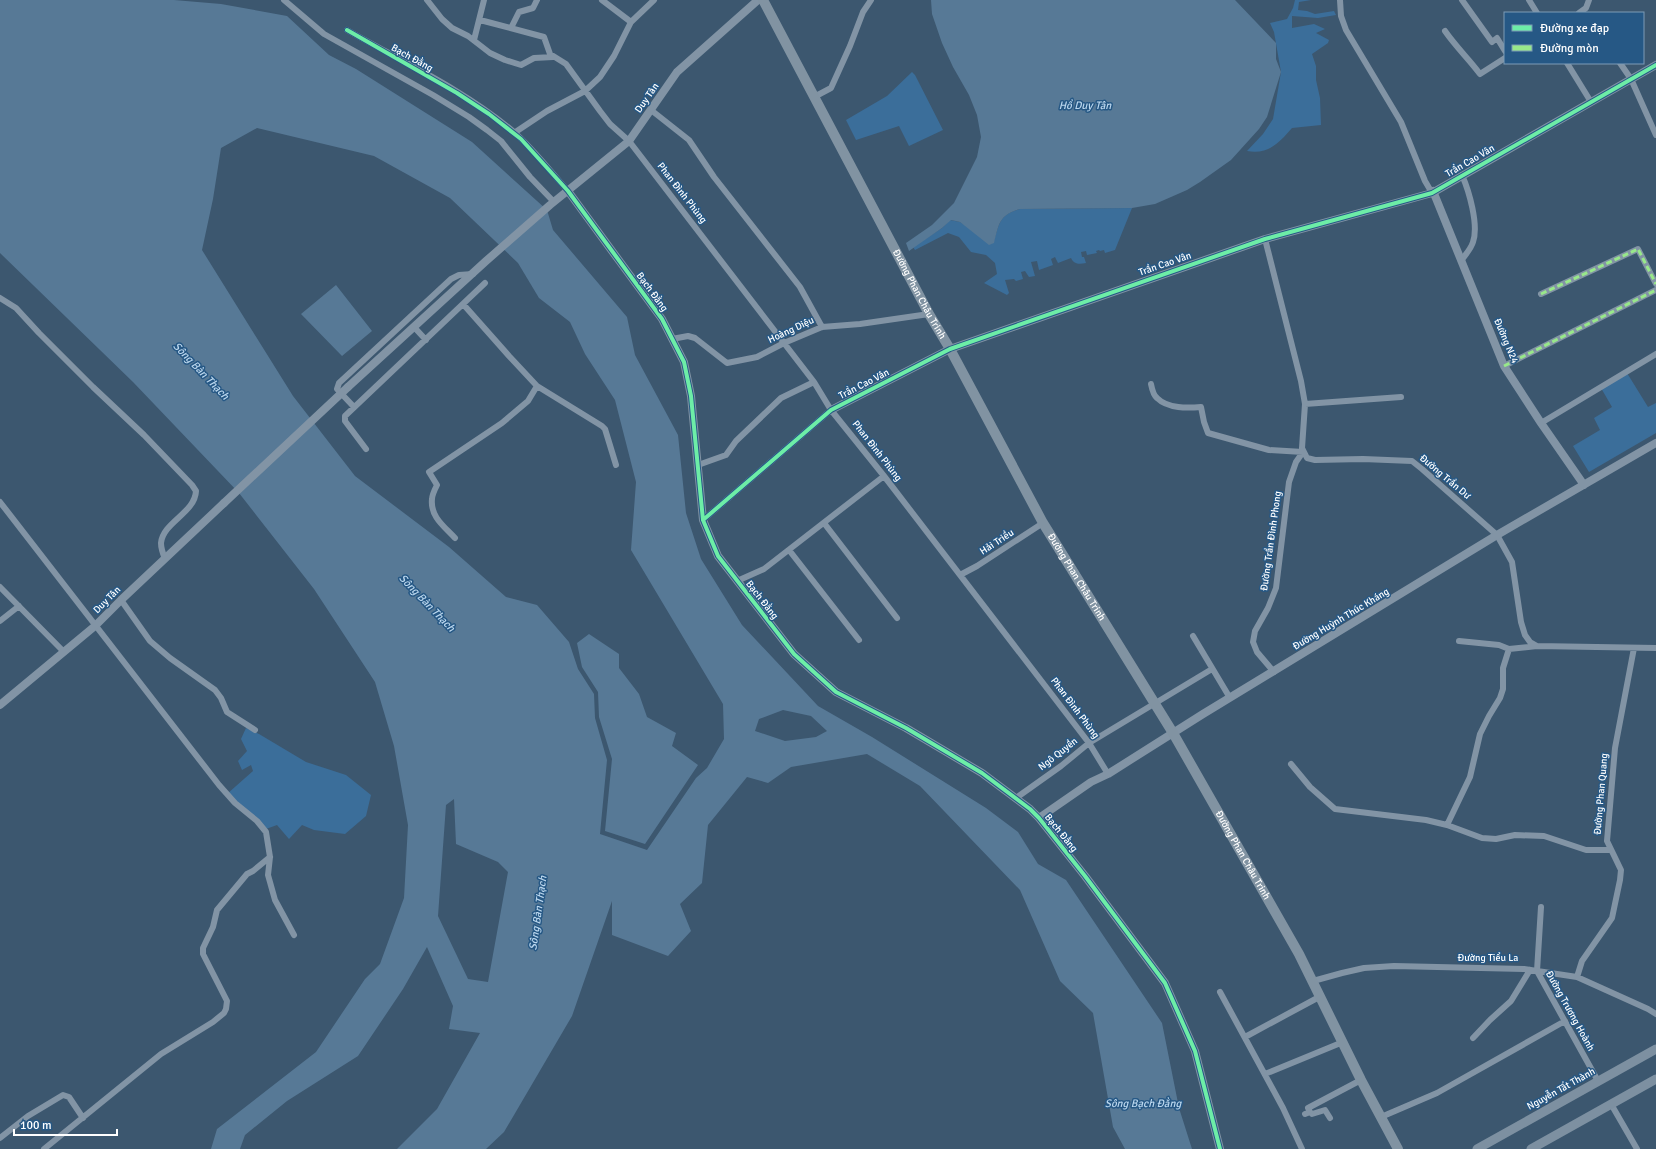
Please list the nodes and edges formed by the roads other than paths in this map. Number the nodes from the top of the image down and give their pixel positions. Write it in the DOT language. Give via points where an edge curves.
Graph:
graph roads {
  1 [pos="284,0"];
  2 [pos="427,0"];
  3 [pos="484,0"];
  4 [pos="537,0"];
  5 [pos="602,0"];
  6 [pos="654,0"];
  7 [pos="758,0"];
  8 [pos="763,0"];
  9 [pos="871,0"];
  10 [pos="1340,0"];
  11 [pos="1462,0"];
  12 [pos="1529,0"];
  13 [pos="1589,0"];
  14 [pos="1536,12"];
  15 [pos="1580,12"];
  16 [pos="480,20"];
  17 [pos="631,22"];
  18 [pos="511,28"];
  19 [pos="347,30"];
  20 [pos="1445,32"];
  21 [pos="474,40"];
  22 [pos="1504,49"];
  23 [pos="552,57"];
  24 [pos="1504,59"];
  25 [pos="1568,64"];
  26 [pos="1621,64"];
  27 [pos="1656,65"];
  28 [pos="1631,79"];
  29 [pos="585,91"];
  30 [pos="814,97"];
  31 [pos="1591,102"];
  32 [pos="651,110"];
  33 [pos="514,133"];
  34 [pos="1656,135"];
  35 [pos="629,141"];
  36 [pos="1462,175"];
  37 [pos="568,191"];
  38 [pos="1432,192"];
  39 [pos="552,203"];
  40 [pos="1265,239"];
  41 [pos="1462,261"];
  42 [pos="472,274"];
  43 [pos="485,283"];
  44 [pos="1656,284"];
  45 [pos="1656,290"];
  46 [pos="1541,294"];
  47 [pos="0,298"];
  48 [pos="463,304"];
  49 [pos="929,314"];
  50 [pos="414,327"];
  51 [pos="822,327"];
  52 [pos="672,339"];
  53 [pos="426,340"];
  54 [pos="784,343"];
  55 [pos="950,349"];
  56 [pos="1656,354"];
  57 [pos="1504,366"];
  58 [pos="814,382"];
  59 [pos="1151,384"];
  60 [pos="537,386"];
  61 [pos="1401,397"];
  62 [pos="1305,404"];
  63 [pos="354,407"];
  64 [pos="832,410"];
  65 [pos="1541,423"];
  66 [pos="1656,443"];
  67 [pos="366,449"];
  68 [pos="1303,452"];
  69 [pos="616,464"];
  70 [pos="698,465"];
  71 [pos="884,476"];
  72 [pos="1584,484"];
  73 [pos="0,502"];
  74 [pos="703,520"];
  75 [pos="824,523"];
  76 [pos="1043,523"];
  77 [pos="1497,535"];
  78 [pos="455,538"];
  79 [pos="788,550"];
  80 [pos="165,559"];
  81 [pos="960,575"];
  82 [pos="737,581"];
  83 [pos="0,587"];
  84 [pos="121,600"];
  85 [pos="19,606"];
  86 [pos="897,618"];
  87 [pos="0,621"];
  88 [pos="95,626"];
  89 [pos="1193,636"];
  90 [pos="859,640"];
  91 [pos="1459,641"];
  92 [pos="1537,646"];
  93 [pos="1509,648"];
  94 [pos="1634,648"];
  95 [pos="1656,648"];
  96 [pos="64,652"];
  97 [pos="1212,669"];
  98 [pos="1274,672"];
  99 [pos="1230,698"];
  100 [pos="1155,703"];
  101 [pos="0,705"];
  102 [pos="255,730"];
  103 [pos="1173,733"];
  104 [pos="1089,743"];
  105 [pos="1291,764"];
  106 [pos="1108,774"];
  107 [pos="1016,798"];
  108 [pos="1039,818"];
  109 [pos="1446,825"];
  110 [pos="1610,850"];
  111 [pos="270,857"];
  112 [pos="1541,907"];
  113 [pos="294,935"];
  114 [pos="1534,970"];
  115 [pos="1577,977"];
  116 [pos="1313,982"];
  117 [pos="1220,992"];
  118 [pos="1321,996"];
  119 [pos="1656,1014"];
  120 [pos="1565,1021"];
  121 [pos="1245,1037"];
  122 [pos="1473,1038"];
  123 [pos="1344,1042"];
  124 [pos="1656,1049"];
  125 [pos="1264,1074"];
  126 [pos="1656,1079"];
  127 [pos="1361,1080"];
  128 [pos="1598,1081"];
  129 [pos="1611,1104"];
  130 [pos="1381,1117"];
  131 [pos="83,1118"];
  132 [pos="1330,1118"];
  133 [pos="0,1138"];
  134 [pos="44,1149"];
  135 [pos="1220,1149"];
  136 [pos="1302,1149"];
  137 [pos="1398,1149"];
  138 [pos="1477,1149"];
  139 [pos="1531,1149"];
  140 [pos="1637,1149"];
  1 -- 39 [label="street" via="324,34 440,99 487,130 501,141"];
  2 -- 21 [label="street" via="452,28"];
  3 -- 16 [label="street"];
  4 -- 18 [label="street" via="533,8 519,12"];
  5 -- 17 [label="street"];
  6 -- 17 [label="street"];
  7 -- 32 [label="street, Duy Tân" via="677,72"];
  8 -- 30 [label="main road, Đường Phan Châu Trinh"];
  9 -- 30 [label="street" via="863,12 831,88"];
  10 -- 38 [label="street" via="1341,16 1346,30 1401,122 1424,181"];
  11 -- 22 [label="street" via="1492,42 1497,38"];
  12 -- 14 [label="street"];
  13 -- 15 [label="street" via="1586,8"];
  16 -- 18 [label="street"];
  16 -- 21 [label="street"];
  17 -- 29 [label="street" via="603,73"];
  18 -- 23 [label="street" via="544,37"];
  19 -- 33 [label="street, Bạch Đằng" via="457,92"];
  20 -- 24 [label="street" via="1480,74"];
  21 -- 23 [label="street" via="490,53 517,65 534,58"];
  23 -- 29 [label="street, Phan Đình Phùng" via="566,64"];
  25 -- 31 [label="street"];
  26 -- 28 [label="street"];
  27 -- 28 [label="street, Trần Cao Vân"];
  28 -- 31 [label="street, Trần Cao Vân"];
  28 -- 34 [label="street"];
  29 -- 33 [label="street" via="547,111"];
  29 -- 35 [label="street, Phan Đình Phùng" via="610,124"];
  30 -- 49 [label="main road, Đường Phan Châu Trinh"];
  31 -- 36 [label="street, Trần Cao Vân"];
  32 -- 35 [label="street, Duy Tân"];
  32 -- 51 [label="street" via="694,146 714,177 800,287"];
  33 -- 37 [label="street, Bạch Đằng"];
  35 -- 37 [label="street, Duy Tân"];
  35 -- 54 [label="street, Phan Đình Phùng"];
  36 -- 38 [label="street, Trần Cao Vân"];
  36 -- 41 [label="street" via="1470,197 1474,227 1473,242"];
  37 -- 39 [label="street, Duy Tân"];
  37 -- 52 [label="street, Bạch Đằng" via="662,319"];
  38 -- 40 [label="street, Trần Cao Vân"];
  38 -- 41 [label="street, Đường N24"];
  39 -- 42 [label="street, Duy Tân"];
  40 -- 55 [label="street, Trần Cao Vân"];
  40 -- 62 [label="street"];
  41 -- 57 [label="street, Đường N24"];
  42 -- 50 [label="street, Duy Tân"];
  42 -- 63 [label="street" via="459,275 451,279 339,383 337,389"];
  43 -- 48 [label="street"];
  44 -- 46 [label="street" via="1638,250"];
  45 -- 57 [label="street"];
  47 -- 80 [label="street" via="16,308 192,485 196,492 193,500 169,528 162,542"];
  48 -- 53 [label="street"];
  48 -- 60 [label="street"];
  49 -- 51 [label="street, Hoàng Diệu"];
  49 -- 55 [label="main road, Đường Phan Châu Trinh"];
  50 -- 53 [label="street"];
  50 -- 80 [label="street, Duy Tân, bridge"];
  51 -- 54 [label="street, Hoàng Diệu"];
  52 -- 54 [label="street, Hoàng Diệu" via="688,336 695,338 727,363 758,358"];
  52 -- 70 [label="street, Bạch Đằng" via="684,362 691,396"];
  53 -- 63 [label="street"];
  54 -- 58 [label="street, Phan Đình Phùng"];
  55 -- 64 [label="street, Trần Cao Vân"];
  55 -- 76 [label="main road, Đường Phan Châu Trinh"];
  56 -- 65 [label="street"];
  57 -- 65 [label="street, Đường N24"];
  58 -- 64 [label="street, Phan Đình Phùng"];
  58 -- 70 [label="street" via="781,398 736,441 726,455"];
  59 -- 68 [label="street" via="1157,398 1162,402 1184,408 1201,407 1208,433 1269,450"];
  60 -- 69 [label="street" via="602,426"];
  60 -- 78 [label="street" via="528,401 502,423 429,472 437,485 432,498 433,509 437,519"];
  61 -- 62 [label="street"];
  62 -- 68 [label="street"];
  63 -- 67 [label="street" via="344,420"];
  64 -- 71 [label="street, Phan Đình Phùng"];
  64 -- 74 [label="street, Trần Cao Vân"];
  65 -- 72 [label="street, Đường N24"];
  66 -- 72 [label="street, Đường Huỳnh Thúc Kháng"];
  68 -- 77 [label="street, Đường Trần Dư" via="1307,458 1315,460 1412,461"];
  68 -- 98 [label="street, Đường Trần Đình Phong" via="1296,462 1289,482 1276,588 1255,631 1253,642 1256,652"];
  70 -- 74 [label="street, Bạch Đằng"];
  71 -- 75 [label="street"];
  71 -- 81 [label="street, Phan Đình Phùng"];
  72 -- 77 [label="street, Đường Huỳnh Thúc Kháng"];
  73 -- 88 [label="street"];
  74 -- 82 [label="street, Bạch Đằng" via="718,556"];
  75 -- 79 [label="street"];
  75 -- 86 [label="street"];
  76 -- 81 [label="street, Hải Triều"];
  76 -- 100 [label="main road, Đường Phan Châu Trinh"];
  77 -- 92 [label="street, Đường Trần Dư" via="1512,562 1525,635"];
  77 -- 98 [label="street, Đường Huỳnh Thúc Kháng"];
  79 -- 82 [label="street" via="764,569"];
  79 -- 90 [label="street"];
  80 -- 84 [label="street, Duy Tân"];
  81 -- 104 [label="street, Phan Đình Phùng"];
  82 -- 107 [label="street, Bạch Đằng" via="794,654 836,692 982,773"];
  83 -- 85 [label="street"];
  84 -- 88 [label="street, Duy Tân"];
  84 -- 102 [label="street" via="150,641 215,690 227,712"];
  85 -- 87 [label="street"];
  85 -- 96 [label="street"];
  88 -- 96 [label="street, Duy Tân"];
  88 -- 111 [label="street" via="219,785 266,832"];
  89 -- 97 [label="street"];
  91 -- 93 [label="street"];
  92 -- 93 [label="street"];
  92 -- 94 [label="street"];
  93 -- 109 [label="street" via="1503,668 1503,689 1500,698 1480,734 1470,777"];
  94 -- 95 [label="street"];
  94 -- 110 [label="street, Đường Phan Quang" via="1615,748 1606,841"];
  96 -- 101 [label="street, Duy Tân"];
  97 -- 99 [label="street"];
  97 -- 100 [label="street, Ngô Quyền"];
  98 -- 99 [label="street, Đường Huỳnh Thúc Kháng"];
  99 -- 103 [label="street, Đường Huỳnh Thúc Kháng"];
  100 -- 103 [label="main road, Đường Phan Châu Trinh"];
  100 -- 104 [label="street, Ngô Quyền"];
  103 -- 106 [label="street, Đường Huỳnh Thúc Kháng"];
  103 -- 116 [label="main road, Đường Phan Châu Trinh"];
  104 -- 106 [label="street, Phan Đình Phùng"];
  104 -- 107 [label="street, Ngô Quyền"];
  105 -- 109 [label="street" via="1310,787 1335,809 1426,820"];
  106 -- 108 [label="street, Đường Huỳnh Thúc Kháng" via="1091,782"];
  107 -- 108 [label="street, Bạch Đằng"];
  108 -- 135 [label="street, Bạch Đằng" via="1165,983 1195,1051"];
  109 -- 110 [label="street" via="1482,838 1496,839 1515,834 1544,836 1586,850"];
  110 -- 115 [label="street, Đường Phan Quang" via="1621,870 1612,917 1582,961"];
  111 -- 113 [label="street" via="268,875 275,900"];
  111 -- 131 [label="street" via="247,874 219,906 211,933 203,948 203,954 227,1001 224,1013 161,1054"];
  112 -- 114 [label="street"];
  114 -- 115 [label="street, Đường Tiểu La"];
  114 -- 116 [label="street, Đường Tiểu La" via="1394,966 1356,969"];
  114 -- 120 [label="street, Đường Trương Hoành"];
  114 -- 122 [label="street" via="1511,1001"];
  115 -- 119 [label="street, Đường Tiểu La" via="1648,1008"];
  116 -- 118 [label="main road, Đường Phan Châu Trinh"];
  117 -- 121 [label="street"];
  118 -- 121 [label="street"];
  118 -- 123 [label="main road, Đường Phan Châu Trinh"];
  120 -- 128 [label="street, Đường Trương Hoành"];
  120 -- 130 [label="street" via="1438,1093"];
  121 -- 125 [label="street"];
  123 -- 125 [label="street"];
  123 -- 127 [label="main road, Đường Phan Châu Trinh"];
  124 -- 128 [label="main road, Nguyễn Tất Thành"];
  125 -- 136 [label="street"];
  126 -- 129 [label="main road"];
  127 -- 130 [label="main road, Đường Phan Châu Trinh"];
  127 -- 132 [label="street" via="1308,1108 1308,1113 1312,1114 1325,1110"];
  128 -- 138 [label="main road, Nguyễn Tất Thành"];
  129 -- 139 [label="main road"];
  129 -- 140 [label="street"];
  130 -- 137 [label="main road, Đường Phan Châu Trinh"];
  131 -- 133 [label="street" via="69,1097 63,1095 28,1116"];
  131 -- 134 [label="street"];
}
